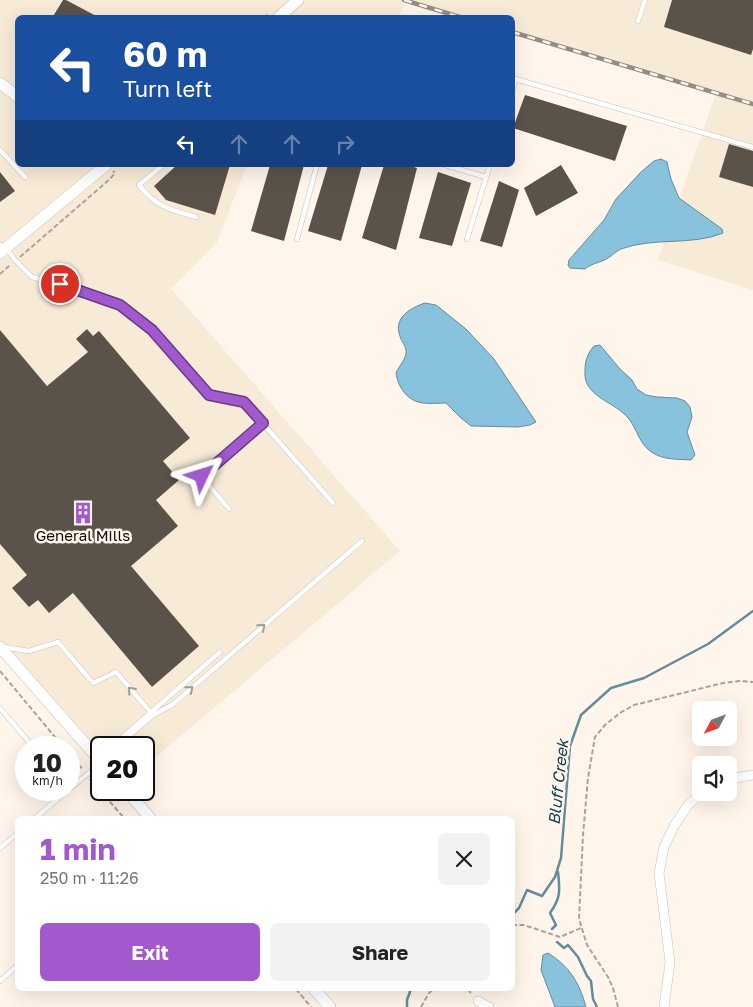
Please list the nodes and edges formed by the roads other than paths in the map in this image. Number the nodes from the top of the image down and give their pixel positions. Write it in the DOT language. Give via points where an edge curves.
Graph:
graph roads {
  1 [pos="298,0"];
  2 [pos="645,0"];
  3 [pos="281,15"];
  4 [pos="638,21"];
  5 [pos="515,79"];
  6 [pos="0,83"];
  7 [pos="15,95"];
  8 [pos="753,147"];
  9 [pos="0,150"];
  10 [pos="15,167"];
  11 [pos="15,167"];
  12 [pos="89,167"];
  13 [pos="109,167"];
  14 [pos="161,167"];
  15 [pos="316,167"];
  16 [pos="452,167"];
  17 [pos="489,167"];
  18 [pos="95,174"];
  19 [pos="486,177"];
  20 [pos="25,178"];
  21 [pos="196,217"];
  22 [pos="467,239"];
  23 [pos="296,240"];
  24 [pos="2,249"];
  25 [pos="263,423"];
  26 [pos="333,503"];
  27 [pos="229,509"];
  28 [pos="362,541"];
  29 [pos="0,647"];
  30 [pos="220,652"];
  31 [pos="0,708"];
  32 [pos="152,714"];
  33 [pos="24,736"];
  34 [pos="125,736"];
  35 [pos="127,736"];
  36 [pos="90,748"];
  37 [pos="90,770"];
  38 [pos="753,775"];
  39 [pos="737,778"];
  40 [pos="80,779"];
  41 [pos="55,801"];
  42 [pos="135,801"];
  43 [pos="693,801"];
  44 [pos="38,816"];
  45 [pos="148,816"];
  46 [pos="15,836"];
  47 [pos="0,848"];
  48 [pos="15,968"];
  49 [pos="0,981"];
  50 [pos="316,991"];
  51 [pos="478,1001"];
  52 [pos="330,1007"];
  53 [pos="489,1007"];
  54 [pos="664,1007"];
  1 -- 3 [label="street"];
  2 -- 4 [label="lane"];
  5 -- 8 [label="lane"];
  6 -- 7 [label="street"];
  9 -- 10 [label="lane"];
  11 -- 20 [label="lane"];
  12 -- 18 [label="street"];
  13 -- 18 [label="street"];
  14 -- 21 [label="lane" via="139,185 149,198 167,209"];
  15 -- 23 [label="lane"];
  16 -- 19 [label="lane"];
  17 -- 19 [label="lane"];
  18 -- 24 [label="street"];
  19 -- 22 [label="lane"];
  24 -- 25 [label="lane" via="32,277 120,305 152,330 209,395 244,402"];
  25 -- 26 [label="lane"];
  25 -- 27 [label="lane" via="202,476"];
  32 -- 28 [label="lane, one-way" via="172,704"];
  32 -- 29 [label="lane, one-way" via="116,672 93,683 58,642 29,651"];
  29 -- 36 [label="street"];
  30 -- 32 [label="lane"];
  31 -- 33 [label="lane"];
  32 -- 34 [label="lane"];
  32 -- 35 [label="lane"];
  37 -- 40 [label="lane"];
  38 -- 39 [label="street"];
  41 -- 44 [label="lane"];
  42 -- 45 [label="street"];
  43 -- 54 [label="street" via="664,846 659,873 670,962"];
  46 -- 47 [label="lane"];
  48 -- 49 [label="lane"];
  50 -- 52 [label="street"];
  51 -- 53 [label="street"];
}
